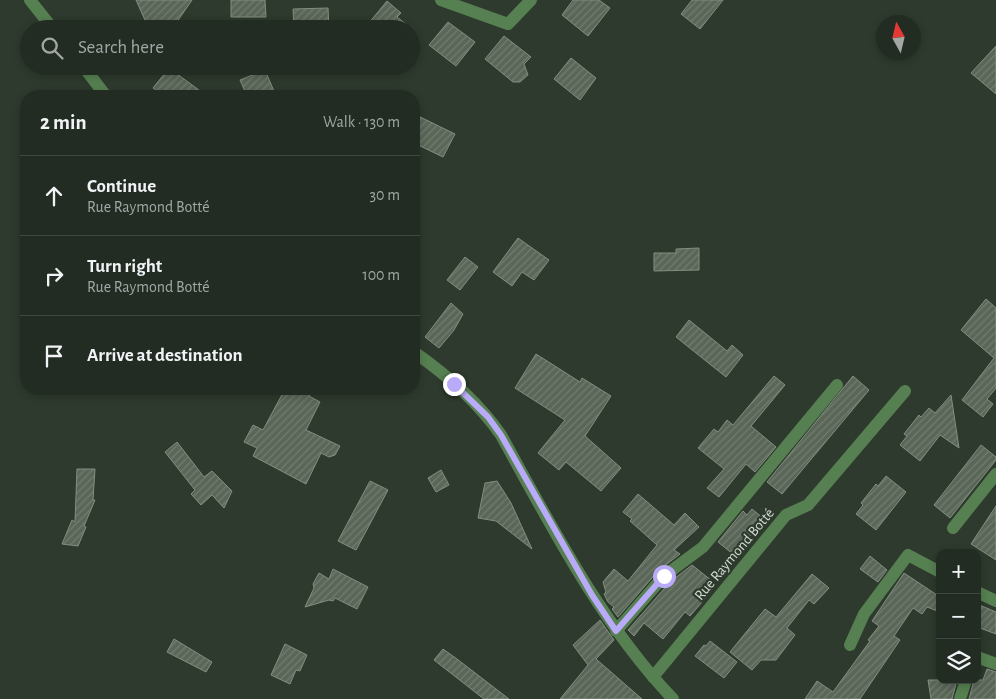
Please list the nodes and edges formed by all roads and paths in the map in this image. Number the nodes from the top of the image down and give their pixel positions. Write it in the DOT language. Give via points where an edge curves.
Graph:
graph roads {
  1 [pos="30,0"];
  2 [pos="441,0"];
  3 [pos="531,0"];
  4 [pos="46,20"];
  5 [pos="90,75"];
  6 [pos="101,90"];
  7 [pos="420,356"];
  8 [pos="837,385"];
  9 [pos="905,391"];
  10 [pos="996,474"];
  11 [pos="953,528"];
  12 [pos="936,570"];
  13 [pos="981,594"];
  14 [pos="996,602"];
  15 [pos="616,631"];
  16 [pos="850,645"];
  17 [pos="981,658"];
  18 [pos="996,664"];
  19 [pos="653,677"];
  20 [pos="965,684"];
  21 [pos="673,699"];
  22 [pos="960,699"];
  1 -- 4 [label="street"];
  2 -- 3 [label="street" via="508,24"];
  5 -- 6 [label="street"];
  7 -- 15 [label="street" via="488,417 501,435"];
  8 -- 15 [label="street, Rue Raymond Botté" via="703,547 664,576"];
  9 -- 19 [label="street, Rue Raymond Botté" via="808,505 786,515"];
  10 -- 11 [label="street"];
  12 -- 16 [label="street" via="908,555 864,614"];
  13 -- 14 [label="street"];
  15 -- 19 [label="street"];
  17 -- 18 [label="street"];
  19 -- 21 [label="street"];
  20 -- 22 [label="street"];
}
